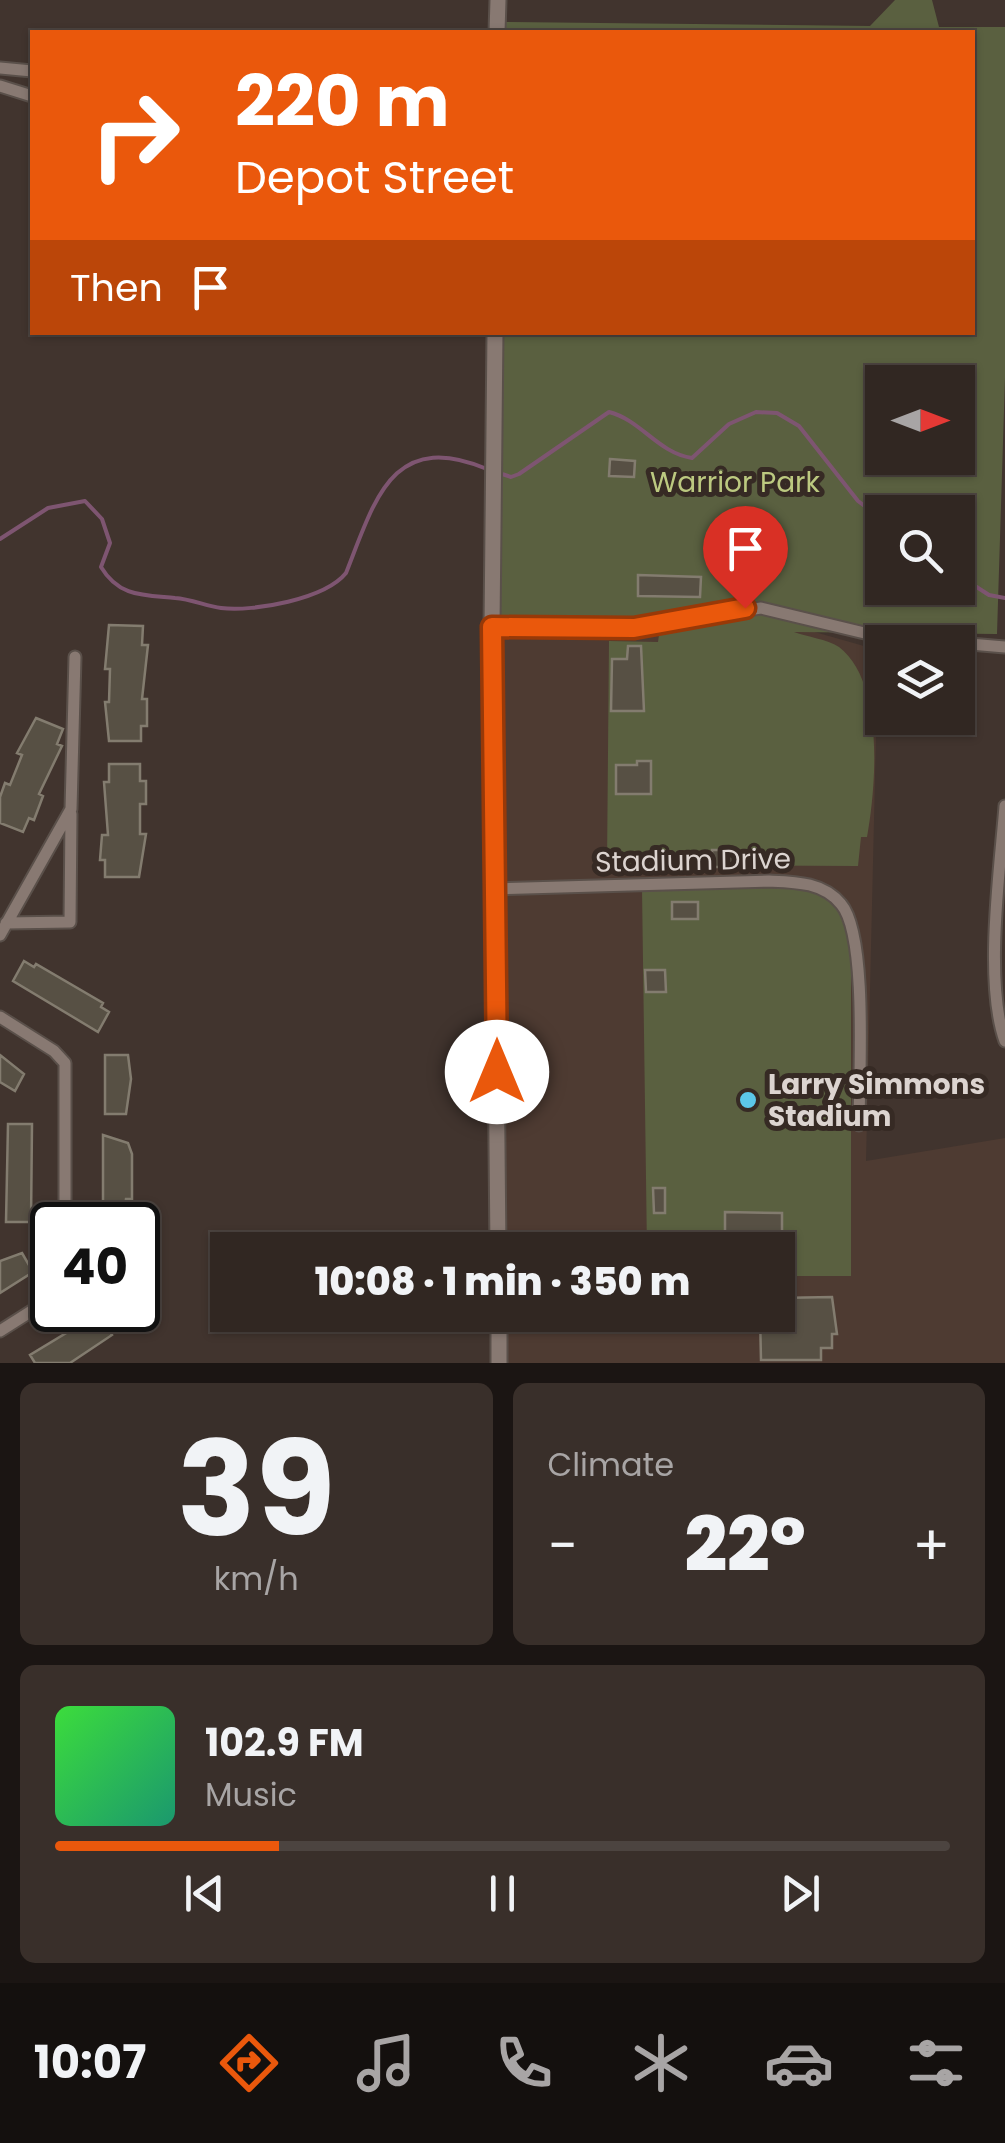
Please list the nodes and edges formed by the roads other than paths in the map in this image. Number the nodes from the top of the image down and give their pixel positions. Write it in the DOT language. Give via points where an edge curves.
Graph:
graph roads {
  1 [pos="498,0"];
  2 [pos="496,30"];
  3 [pos="0,68"];
  4 [pos="30,71"];
  5 [pos="0,86"];
  6 [pos="30,95"];
  7 [pos="495,335"];
  8 [pos="492,627"];
  9 [pos="1005,647"];
  10 [pos="75,657"];
  11 [pos="1005,806"];
  12 [pos="71,810"];
  13 [pos="494,889"];
  14 [pos="3,929"];
  15 [pos="0,1017"];
  16 [pos="1005,1041"];
  17 [pos="859,1125"];
  18 [pos="65,1202"];
  19 [pos="498,1232"];
  20 [pos="30,1312"];
  21 [pos="0,1331"];
  22 [pos="499,1332"];
  23 [pos="499,1363"];
  1 -- 2 [label="street"];
  3 -- 4 [label="street"];
  5 -- 6 [label="street"];
  7 -- 8 [label="street"];
  8 -- 9 [label="street" via="634,628 761,608 877,636"];
  8 -- 13 [label="street"];
  10 -- 12 [label="street"];
  11 -- 16 [label="street" via="996,972"];
  12 -- 14 [label="street"];
  12 -- 14 [label="street" via="70,922"];
  13 -- 17 [label="street, Stadium Drive" via="770,881 829,894 845,908 854,941"];
  13 -- 19 [label="street"];
  15 -- 18 [label="street" via="65,1063"];
  20 -- 21 [label="street"];
  22 -- 23 [label="street"];
}
